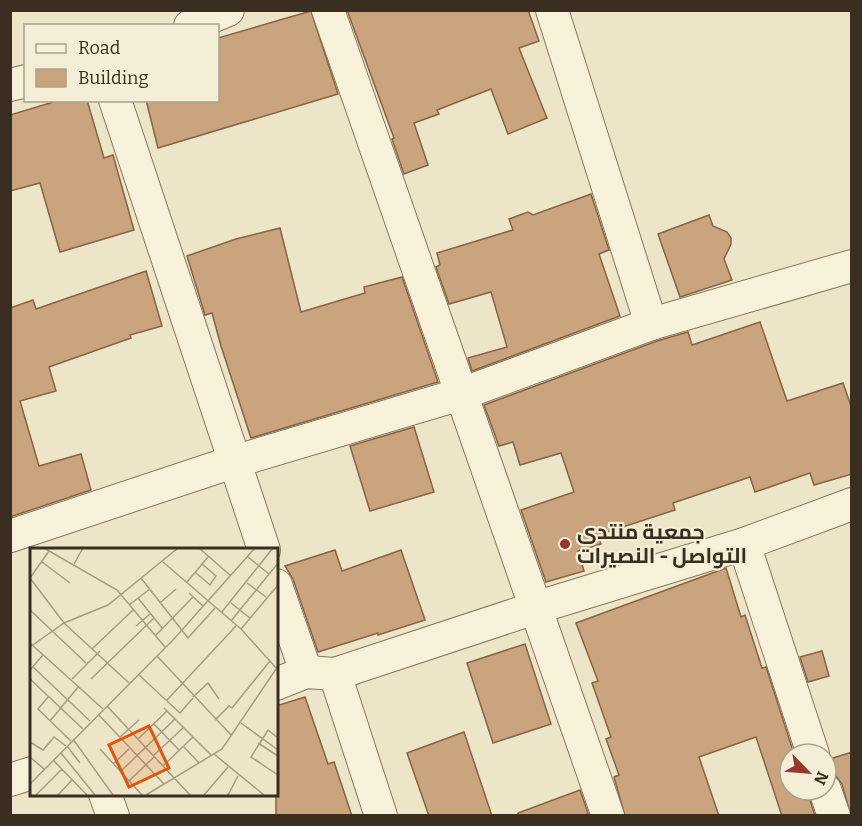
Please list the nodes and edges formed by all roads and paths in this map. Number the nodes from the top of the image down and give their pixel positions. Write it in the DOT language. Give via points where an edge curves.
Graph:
graph roads {
  1 [pos="228,10"];
  2 [pos="328,10"];
  3 [pos="552,10"];
  4 [pos="195,24"];
  5 [pos="116,102"];
  6 [pos="852,266"];
  7 [pos="651,324"];
  8 [pos="461,394"];
  9 [pos="233,462"];
  10 [pos="852,504"];
  11 [pos="10,536"];
  12 [pos="744,544"];
  13 [pos="263,548"];
  14 [pos="278,589"];
  15 [pos="536,608"];
  16 [pos="320,673"];
  17 [pos="278,684"];
  18 [pos="809,742"];
  19 [pos="30,774"];
  20 [pos="10,780"];
  21 [pos="105,796"];
  22 [pos="113,816"];
  23 [pos="381,816"];
  24 [pos="608,816"];
  1 -- 4 [label="street"];
  2 -- 8 [label="street"];
  3 -- 7 [label="street"];
  5 -- 9 [label="street"];
  6 -- 7 [label="street"];
  7 -- 8 [label="street"];
  8 -- 9 [label="street"];
  8 -- 15 [label="street"];
  9 -- 11 [label="street"];
  9 -- 13 [label="street"];
  10 -- 12 [label="street"];
  12 -- 15 [label="street"];
  12 -- 18 [label="street"];
  14 -- 16 [label="street"];
  15 -- 16 [label="street"];
  15 -- 24 [label="street"];
  16 -- 17 [label="street"];
  16 -- 23 [label="street"];
  19 -- 20 [label="street"];
  21 -- 22 [label="street"];
}
